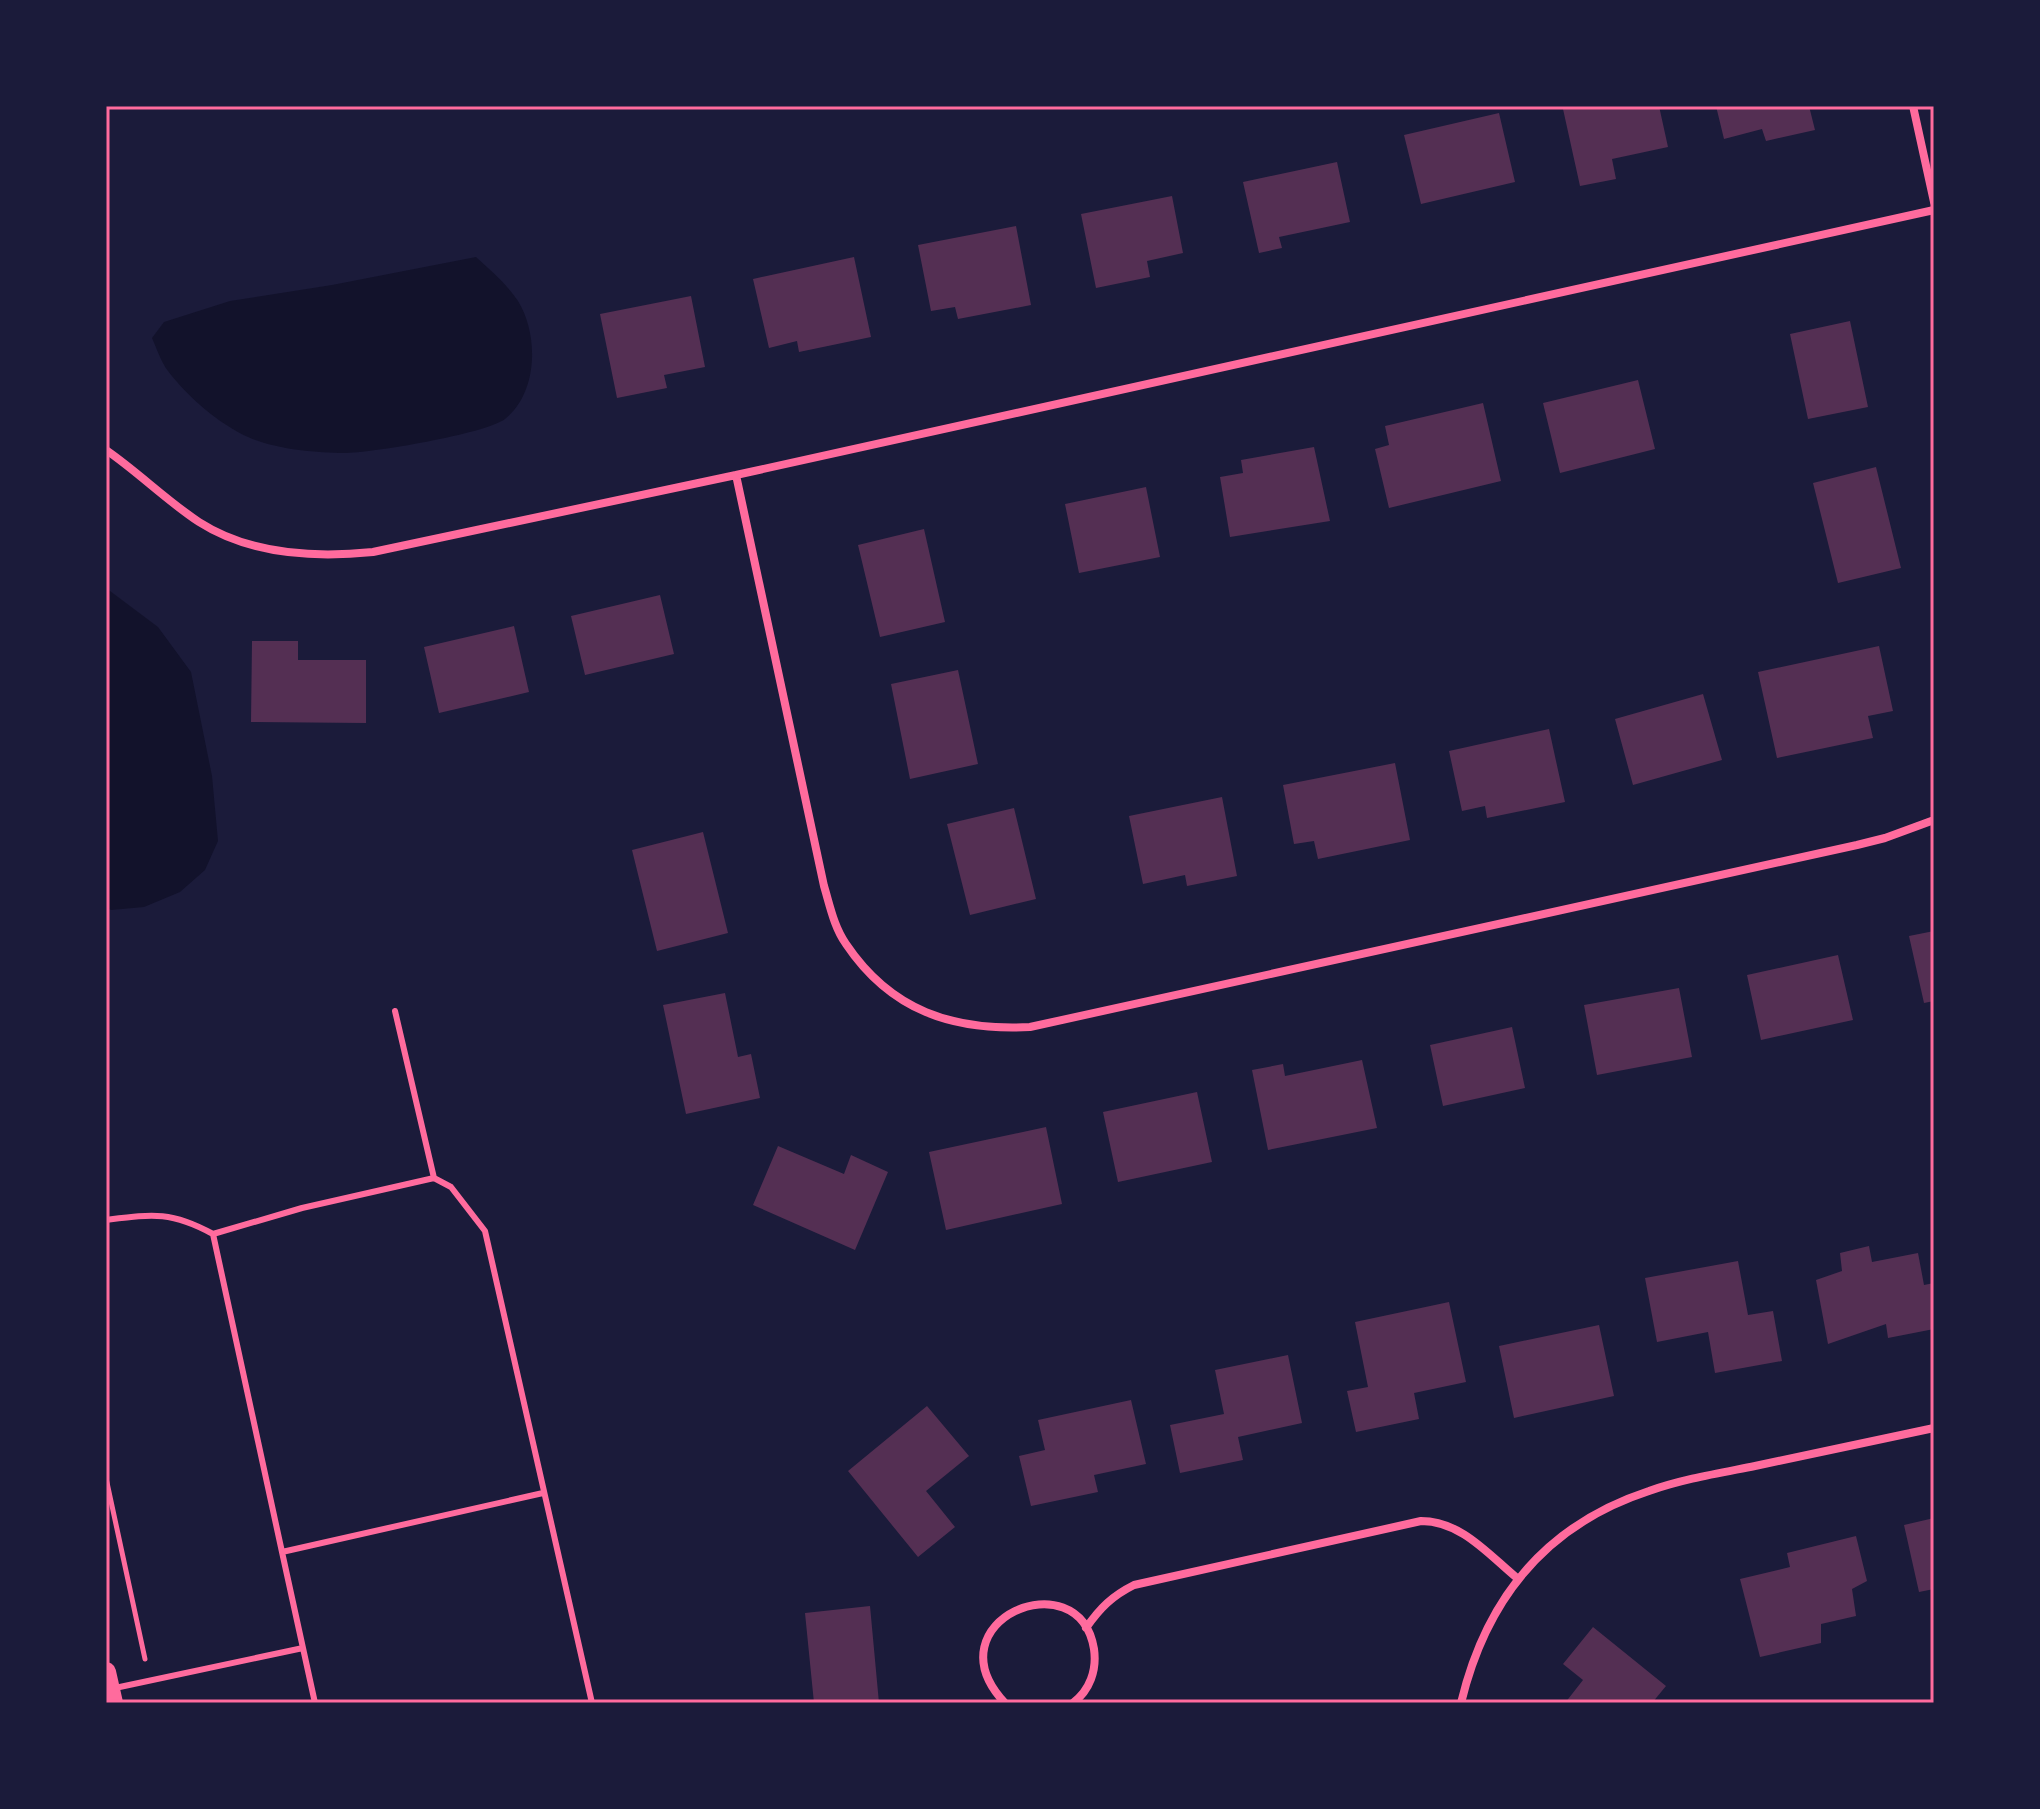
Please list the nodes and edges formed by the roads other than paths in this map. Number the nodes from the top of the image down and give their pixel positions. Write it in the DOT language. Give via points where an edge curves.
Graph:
graph roads {
  1 [pos="1913,106"];
  2 [pos="1934,202"];
  3 [pos="1934,210"];
  4 [pos="106,450"];
  5 [pos="736,475"];
  6 [pos="1934,820"];
  7 [pos="395,1011"];
  8 [pos="434,1178"];
  9 [pos="106,1220"];
  10 [pos="213,1234"];
  11 [pos="1934,1428"];
  12 [pos="543,1493"];
  13 [pos="282,1552"];
  14 [pos="1517,1578"];
  15 [pos="1086,1628"];
  16 [pos="303,1648"];
  17 [pos="109,1689"];
  18 [pos="1076,1702"];
  19 [pos="315,1703"];
  20 [pos="592,1703"];
  21 [pos="1005,1703"];
  22 [pos="1461,1703"];
  1 -- 2 [label="street"];
  3 -- 5 [label="street"];
  4 -- 5 [label="street" via="199,522 282,551 317,554 373,552"];
  5 -- 6 [label="street" via="835,923 879,983 940,1018 976,1027 1030,1027 1885,838"];
  7 -- 8 [label="lane"];
  8 -- 10 [label="lane"];
  8 -- 12 [label="lane" via="451,1187 485,1231"];
  9 -- 10 [label="lane" via="157,1214 186,1220"];
  10 -- 13 [label="lane"];
  11 -- 14 [label="street" via="1650,1490 1579,1524"];
  12 -- 13 [label="lane"];
  12 -- 20 [label="lane"];
  13 -- 16 [label="lane"];
  14 -- 15 [label="street" via="1457,1529 1421,1521 1134,1585 1114,1595"];
  14 -- 22 [label="street" via="1483,1636"];
  15 -- 18 [label="street" via="1093,1642 1093,1674"];
  15 -- 21 [label="street" via="1055,1605 1036,1603 1001,1618 984,1652 985,1672"];
  16 -- 17 [label="lane"];
  16 -- 19 [label="lane"];
}
